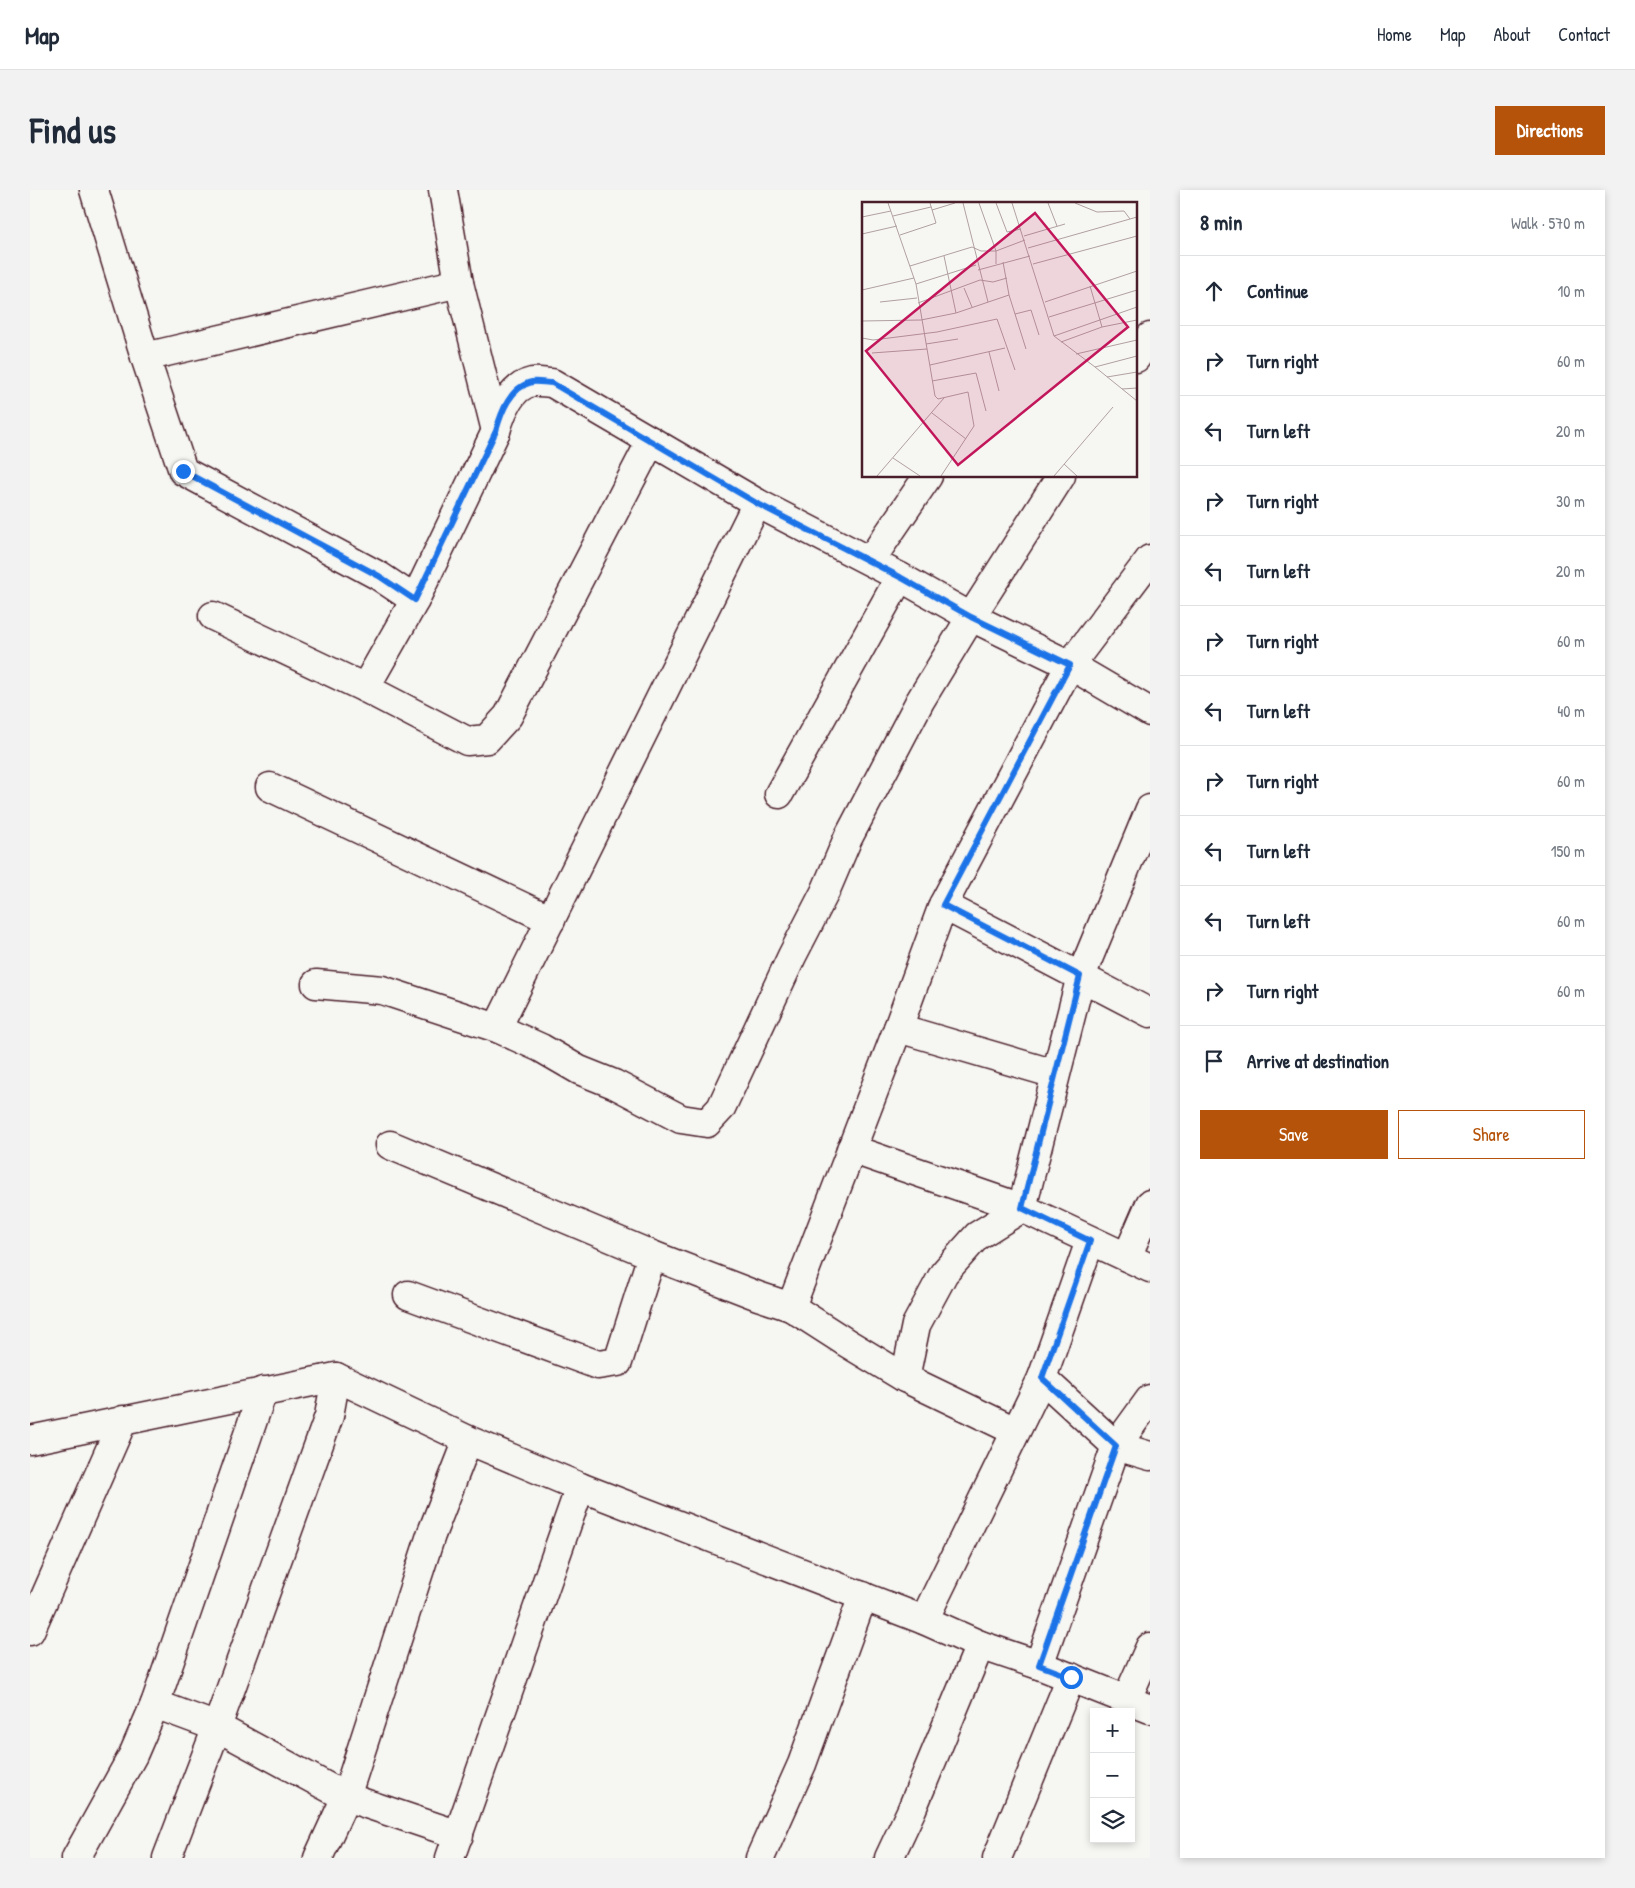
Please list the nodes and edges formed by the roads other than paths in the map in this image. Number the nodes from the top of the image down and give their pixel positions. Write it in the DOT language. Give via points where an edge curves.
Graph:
graph roads {
  1 [pos="94,190"];
  2 [pos="442,190"];
  3 [pos="459,283"];
  4 [pos="1150,337"];
  5 [pos="1138,355"];
  6 [pos="145,357"];
  7 [pos="496,431"];
  8 [pos="651,441"];
  9 [pos="927,478"];
  10 [pos="1060,478"];
  11 [pos="758,504"];
  12 [pos="1150,559"];
  13 [pos="870,561"];
  14 [pos="900,577"];
  15 [pos="415,600"];
  16 [pos="213,616"];
  17 [pos="971,617"];
  18 [pos="1070,665"];
  19 [pos="365,688"];
  20 [pos="1150,712"];
  21 [pos="270,787"];
  22 [pos="779,794"];
  23 [pos="1150,809"];
  24 [pos="943,905"];
  25 [pos="551,920"];
  26 [pos="1080,976"];
  27 [pos="316,984"];
  28 [pos="1150,1013"];
  29 [pos="497,1028"];
  30 [pos="898,1028"];
  31 [pos="1055,1074"];
  32 [pos="390,1145"];
  33 [pos="851,1150"];
  34 [pos="1150,1204"];
  35 [pos="1022,1208"];
  36 [pos="1090,1241"];
  37 [pos="652,1255"];
  38 [pos="1138,1263"];
  39 [pos="408,1295"];
  40 [pos="791,1307"];
  41 [pos="336,1376"];
  42 [pos="905,1378"];
  43 [pos="1042,1378"];
  44 [pos="263,1391"];
  45 [pos="1150,1399"];
  46 [pos="123,1420"];
  47 [pos="1015,1431"];
  48 [pos="30,1440"];
  49 [pos="468,1440"];
  50 [pos="1116,1446"];
  51 [pos="1150,1456"];
  52 [pos="580,1487"];
  53 [pos="863,1596"];
  54 [pos="924,1620"];
  55 [pos="30,1631"];
  56 [pos="980,1645"];
  57 [pos="1150,1647"];
  58 [pos="1039,1665"];
  59 [pos="1071,1677"];
  60 [pos="156,1704"];
  61 [pos="1138,1705"];
  62 [pos="217,1727"];
  63 [pos="346,1797"];
  64 [pos="454,1846"];
  65 [pos="76,1858"];
  66 [pos="167,1858"];
  67 [pos="318,1858"];
  68 [pos="760,1858"];
  69 [pos="889,1858"];
  70 [pos="997,1858"];
  1 -- 6 [label="street"];
  2 -- 3 [label="street"];
  3 -- 6 [label="street"];
  3 -- 7 [label="street"];
  4 -- 5 [label="street"];
  6 -- 15 [label="street" via="183,471 379,576"];
  7 -- 8 [label="street" via="500,415 515,390 532,382 552,383"];
  7 -- 15 [label="street"];
  8 -- 11 [label="street"];
  8 -- 19 [label="street" via="508,716 487,739 467,741"];
  9 -- 13 [label="street"];
  10 -- 17 [label="street"];
  11 -- 13 [label="street"];
  11 -- 25 [label="street"];
  12 -- 18 [label="street"];
  13 -- 14 [label="street"];
  14 -- 17 [label="street"];
  14 -- 22 [label="street"];
  15 -- 19 [label="street"];
  16 -- 19 [label="street"];
  17 -- 18 [label="street"];
  17 -- 29 [label="street" via="920,701 872,791 721,1108 707,1123 681,1119"];
  18 -- 20 [label="street"];
  18 -- 24 [label="street"];
  21 -- 25 [label="street"];
  23 -- 26 [label="street"];
  24 -- 26 [label="street"];
  24 -- 30 [label="street"];
  25 -- 29 [label="street"];
  26 -- 28 [label="street"];
  26 -- 31 [label="street"];
  27 -- 29 [label="street" via="382,990"];
  30 -- 31 [label="street"];
  30 -- 33 [label="street"];
  31 -- 35 [label="street"];
  32 -- 37 [label="street"];
  33 -- 35 [label="street"];
  33 -- 40 [label="street"];
  34 -- 38 [label="street"];
  35 -- 36 [label="street"];
  35 -- 42 [label="street" via="976,1236 944,1273 916,1326"];
  36 -- 38 [label="street"];
  36 -- 43 [label="street"];
  37 -- 39 [label="street" via="618,1362 612,1363 598,1365"];
  37 -- 40 [label="street"];
  40 -- 42 [label="street"];
  41 -- 44 [label="street"];
  41 -- 49 [label="street"];
  41 -- 62 [label="street" via="329,1416"];
  42 -- 47 [label="street"];
  43 -- 47 [label="street"];
  43 -- 50 [label="street"];
  44 -- 46 [label="street"];
  44 -- 60 [label="street"];
  45 -- 50 [label="street"];
  46 -- 48 [label="street"];
  46 -- 55 [label="street"];
  47 -- 54 [label="street"];
  49 -- 52 [label="street"];
  49 -- 63 [label="street" via="428,1544"];
  50 -- 51 [label="street"];
  50 -- 58 [label="street"];
  52 -- 53 [label="street"];
  52 -- 64 [label="street"];
  53 -- 54 [label="street"];
  53 -- 68 [label="street" via="802,1764"];
  54 -- 56 [label="street"];
  56 -- 58 [label="street"];
  56 -- 69 [label="street"];
  57 -- 61 [label="street"];
  58 -- 59 [label="street"];
  59 -- 61 [label="street"];
  59 -- 70 [label="street"];
  60 -- 62 [label="street"];
  60 -- 65 [label="street" via="133,1755"];
  62 -- 63 [label="street"];
  62 -- 66 [label="street"];
  63 -- 64 [label="street"];
  63 -- 67 [label="street"];
}
